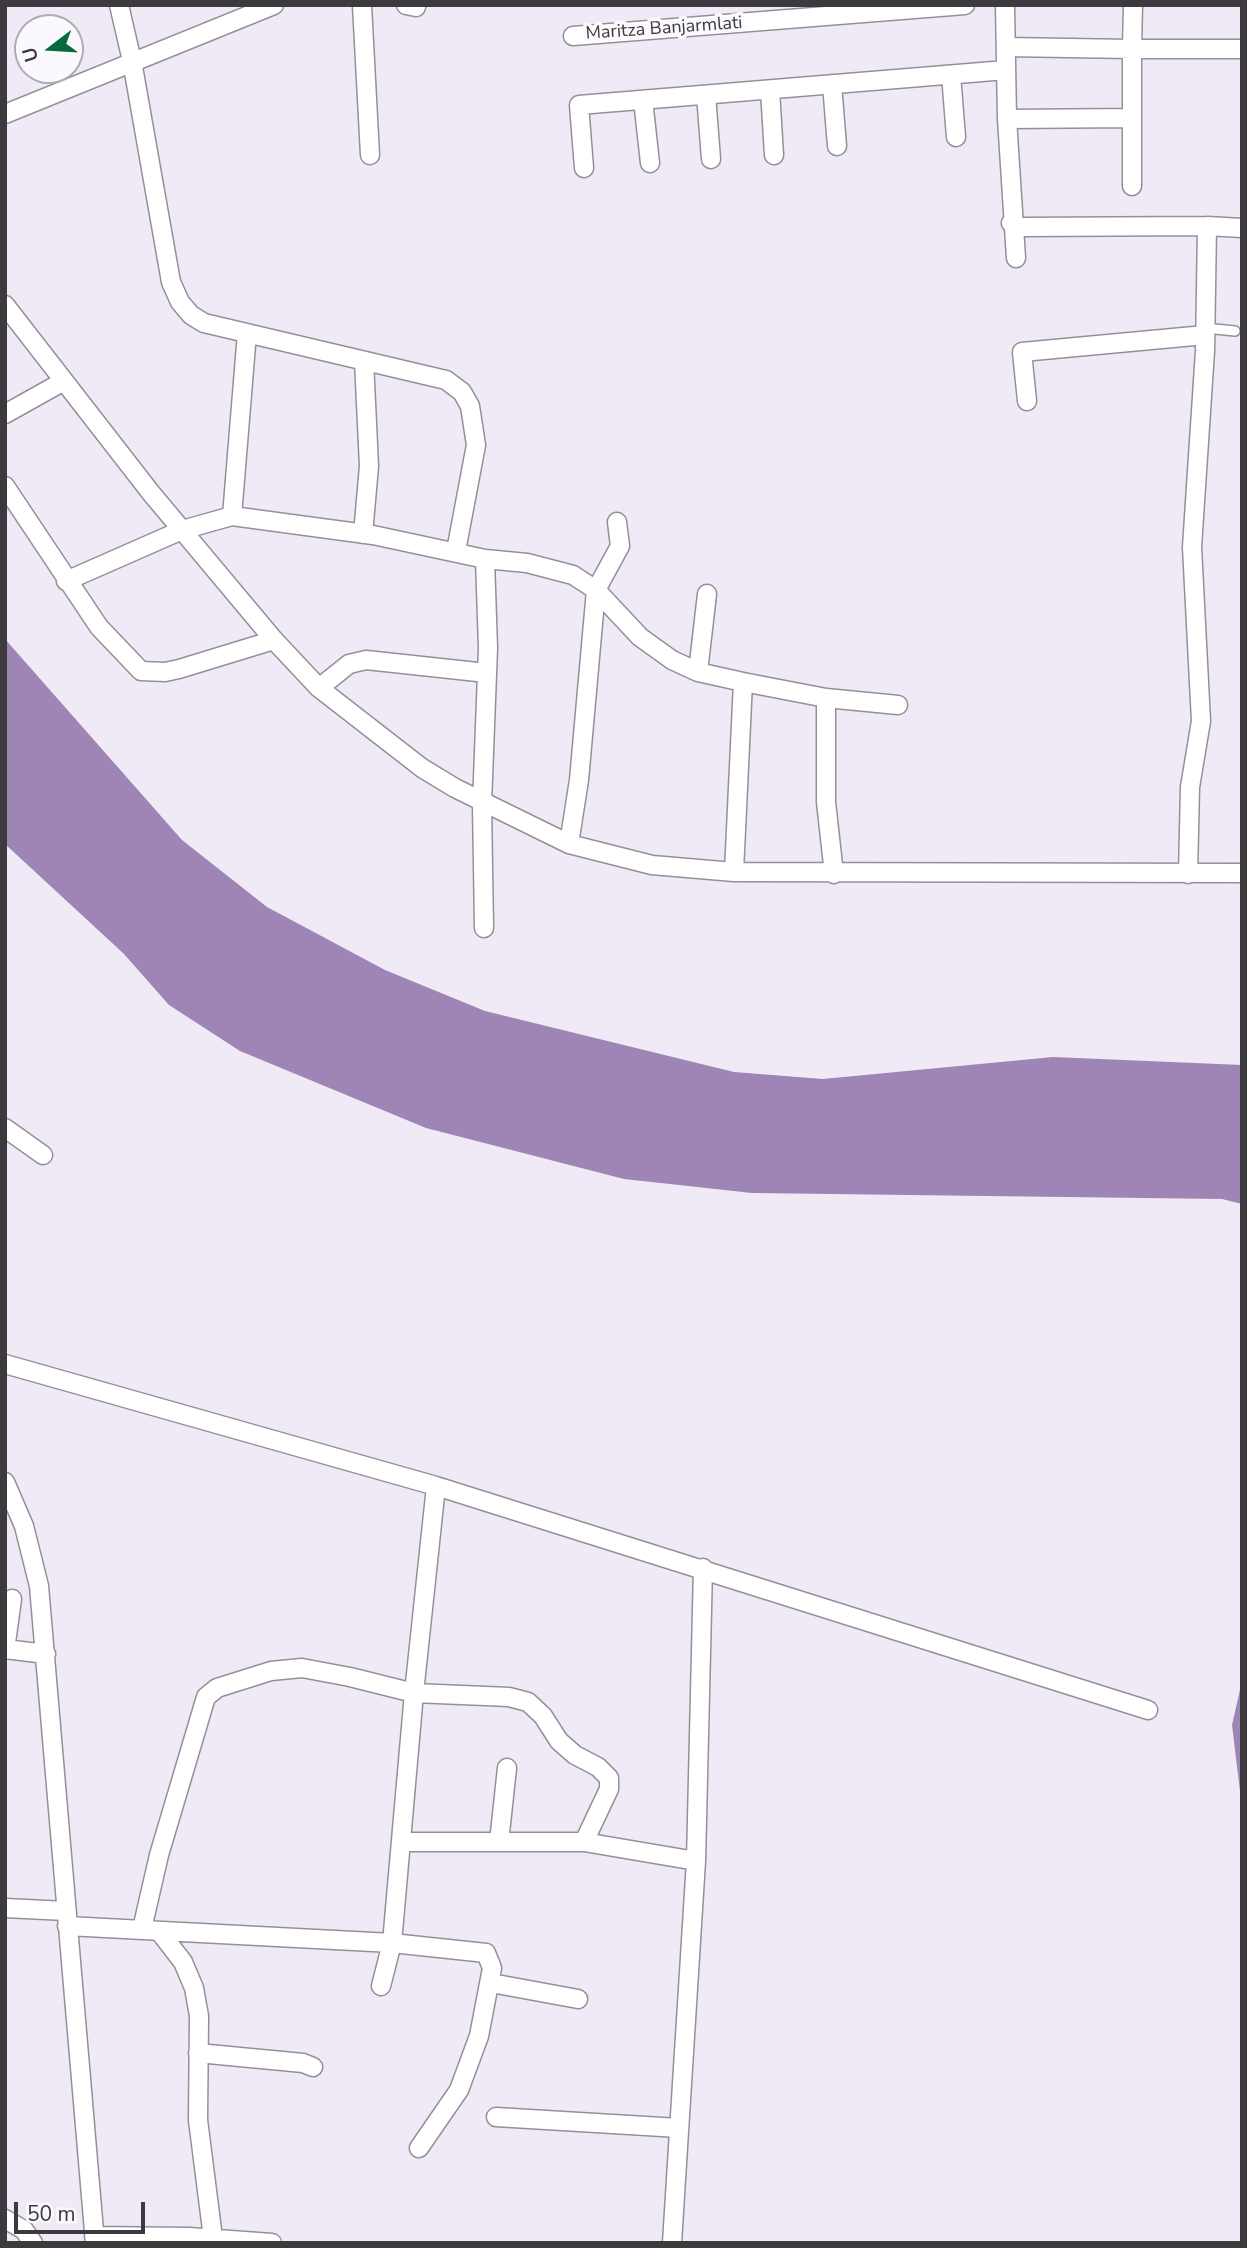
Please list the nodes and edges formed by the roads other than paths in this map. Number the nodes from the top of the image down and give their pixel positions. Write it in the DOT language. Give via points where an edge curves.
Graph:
graph roads {
  1 [pos="119,5"];
  2 [pos="274,5"];
  3 [pos="362,5"];
  4 [pos="965,5"];
  5 [pos="1005,5"];
  6 [pos="1133,5"];
  7 [pos="573,36"];
  8 [pos="1006,47"];
  9 [pos="1132,49"];
  10 [pos="1242,49"];
  11 [pos="132,61"];
  12 [pos="1006,71"];
  13 [pos="951,75"];
  14 [pos="832,84"];
  15 [pos="770,90"];
  16 [pos="706,95"];
  17 [pos="643,100"];
  18 [pos="5,114"];
  19 [pos="1132,118"];
  20 [pos="1007,119"];
  21 [pos="956,137"];
  22 [pos="837,146"];
  23 [pos="370,155"];
  24 [pos="774,155"];
  25 [pos="711,159"];
  26 [pos="650,163"];
  27 [pos="584,168"];
  28 [pos="1132,186"];
  29 [pos="1011,223"];
  30 [pos="1207,226"];
  31 [pos="1242,228"];
  32 [pos="1016,258"];
  33 [pos="5,306"];
  34 [pos="1235,331"];
  35 [pos="1205,332"];
  36 [pos="247,333"];
  37 [pos="365,361"];
  38 [pos="64,381"];
  39 [pos="1027,401"];
  40 [pos="5,414"];
  41 [pos="5,486"];
  42 [pos="232,516"];
  43 [pos="617,522"];
  44 [pos="182,530"];
  45 [pos="363,534"];
  46 [pos="456,551"];
  47 [pos="485,559"];
  48 [pos="66,581"];
  49 [pos="596,590"];
  50 [pos="708,594"];
  51 [pos="274,640"];
  52 [pos="698,672"];
  53 [pos="487,673"];
  54 [pos="743,682"];
  55 [pos="319,688"];
  56 [pos="826,698"];
  57 [pos="898,705"];
  58 [pos="482,804"];
  59 [pos="569,844"];
  60 [pos="734,872"];
  61 [pos="1242,873"];
  62 [pos="834,874"];
  63 [pos="1188,874"];
  64 [pos="484,928"];
  65 [pos="5,1128"];
  66 [pos="43,1155"];
  67 [pos="5,1364"];
  68 [pos="436,1486"];
  69 [pos="7,1493"];
  70 [pos="703,1568"];
  71 [pos="12,1599"];
  72 [pos="5,1649"];
  73 [pos="46,1654"];
  74 [pos="414,1693"];
  75 [pos="1148,1710"];
  76 [pos="506,1768"];
  77 [pos="401,1842"];
  78 [pos="499,1842"];
  79 [pos="584,1842"];
  80 [pos="696,1861"];
  81 [pos="5,1908"];
  82 [pos="66,1918"];
  83 [pos="151,1930"];
  84 [pos="392,1943"];
  85 [pos="491,1983"];
  86 [pos="381,1986"];
  87 [pos="578,1999"];
  88 [pos="198,2053"];
  89 [pos="313,2067"];
  90 [pos="496,2117"];
  91 [pos="678,2128"];
  92 [pos="419,2148"];
  93 [pos="5,2219"];
  94 [pos="213,2238"];
  95 [pos="94,2239"];
  96 [pos="33,2243"];
  97 [pos="272,2243"];
  98 [pos="672,2243"];
  1 -- 11 [label="street"];
  2 -- 11 [label="street"];
  3 -- 23 [label="street"];
  4 -- 7 [label="street, Maritza Banjarmlati"];
  5 -- 8 [label="street"];
  6 -- 9 [label="street"];
  8 -- 9 [label="street"];
  8 -- 12 [label="street"];
  9 -- 10 [label="street"];
  9 -- 19 [label="street"];
  11 -- 18 [label="street"];
  11 -- 36 [label="street" via="171,282 191,315 204,323"];
  12 -- 13 [label="street"];
  12 -- 20 [label="street"];
  13 -- 14 [label="street"];
  13 -- 21 [label="street"];
  14 -- 15 [label="street"];
  14 -- 22 [label="street"];
  15 -- 16 [label="street"];
  15 -- 24 [label="street"];
  16 -- 17 [label="street"];
  16 -- 25 [label="street"];
  17 -- 26 [label="street"];
  17 -- 27 [label="street" via="579,105"];
  19 -- 20 [label="street"];
  19 -- 28 [label="street"];
  20 -- 29 [label="street"];
  29 -- 30 [label="street" via="1021,227"];
  29 -- 32 [label="street"];
  30 -- 31 [label="street"];
  30 -- 35 [label="street"];
  33 -- 38 [label="street"];
  34 -- 35 [label="lane"];
  35 -- 39 [label="street" via="1022,352"];
  35 -- 63 [label="street" via="1192,547 1200,721 1190,787"];
  36 -- 37 [label="street"];
  36 -- 42 [label="street"];
  37 -- 45 [label="street" via="369,466"];
  37 -- 46 [label="street" via="446,380 462,392 470,406 475,455"];
  38 -- 40 [label="street"];
  38 -- 44 [label="street"];
  41 -- 48 [label="street"];
  42 -- 44 [label="street"];
  42 -- 45 [label="street"];
  43 -- 49 [label="street" via="620,546"];
  44 -- 48 [label="street"];
  44 -- 51 [label="street"];
  45 -- 46 [label="street"];
  46 -- 47 [label="street"];
  47 -- 49 [label="street" via="527,563 573,575"];
  47 -- 53 [label="street"];
  48 -- 51 [label="street" via="99,627 141,671 165,673"];
  49 -- 52 [label="street" via="656,650"];
  49 -- 59 [label="street"];
  50 -- 52 [label="street"];
  51 -- 55 [label="street"];
  52 -- 54 [label="street"];
  53 -- 55 [label="street" via="366,660 349,664"];
  53 -- 58 [label="street"];
  54 -- 56 [label="street"];
  54 -- 60 [label="street"];
  55 -- 58 [label="street" via="422,768"];
  56 -- 57 [label="street"];
  56 -- 62 [label="street" via="826,802"];
  58 -- 59 [label="street"];
  58 -- 64 [label="street"];
  59 -- 60 [label="street" via="652,864"];
  60 -- 62 [label="street"];
  61 -- 63 [label="street"];
  62 -- 63 [label="street"];
  65 -- 66 [label="street"];
  67 -- 68 [label="street"];
  68 -- 70 [label="street"];
  68 -- 74 [label="street"];
  69 -- 73 [label="street" via="33,1555"];
  70 -- 75 [label="street"];
  70 -- 80 [label="street"];
  71 -- 72 [label="street"];
  72 -- 73 [label="street"];
  73 -- 82 [label="street"];
  74 -- 77 [label="street"];
  74 -- 79 [label="street" via="528,1702 559,1741 609,1779"];
  74 -- 83 [label="street" via="302,1668 271,1671 217,1688 206,1697 159,1855"];
  76 -- 78 [label="street"];
  77 -- 78 [label="street"];
  77 -- 84 [label="street"];
  78 -- 79 [label="street"];
  79 -- 80 [label="street"];
  80 -- 91 [label="street"];
  81 -- 82 [label="street"];
  82 -- 83 [label="street"];
  82 -- 95 [label="street"];
  83 -- 84 [label="street"];
  83 -- 88 [label="street" via="173,1945 194,1988"];
  84 -- 85 [label="street" via="486,1953"];
  84 -- 86 [label="street"];
  85 -- 87 [label="street"];
  85 -- 92 [label="street" via="479,2036 459,2090"];
  88 -- 89 [label="street"];
  88 -- 94 [label="street" via="198,2120"];
  90 -- 91 [label="street"];
  91 -- 98 [label="street"];
  93 -- 96 [label="street" via="24,2230"];
  94 -- 95 [label="street"];
  94 -- 97 [label="street"];
}
